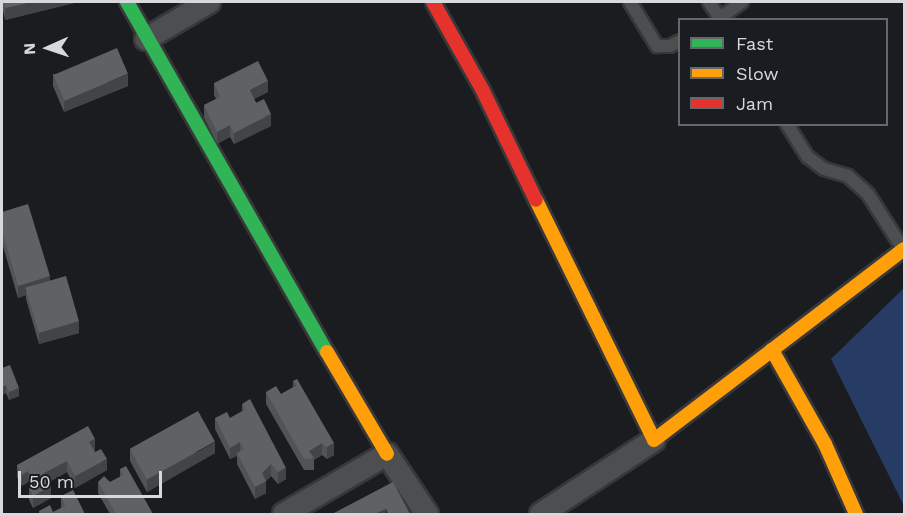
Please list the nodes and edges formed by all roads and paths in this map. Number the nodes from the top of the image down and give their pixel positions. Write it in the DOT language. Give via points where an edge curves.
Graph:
graph roads {
  1 [pos="127,2"];
  2 [pos="209,2"];
  3 [pos="433,2"];
  4 [pos="630,2"];
  5 [pos="709,2"];
  6 [pos="742,2"];
  7 [pos="718,18"];
  8 [pos="720,18"];
  9 [pos="146,39"];
  10 [pos="678,42"];
  11 [pos="788,126"];
  12 [pos="904,250"];
  13 [pos="772,350"];
  14 [pos="654,440"];
  15 [pos="387,454"];
  16 [pos="284,514"];
  17 [pos="427,514"];
  18 [pos="541,514"];
  19 [pos="856,514"];
  1 -- 9 [label="street"];
  2 -- 9 [label="street"];
  3 -- 14 [label="street" via="482,89"];
  4 -- 10 [label="lane" via="657,46"];
  5 -- 7 [label="lane"];
  6 -- 8 [label="lane"];
  9 -- 15 [label="street" via="182,95 263,245"];
  11 -- 12 [label="lane" via="808,156 824,169 848,176 868,194"];
  12 -- 13 [label="street"];
  13 -- 14 [label="street"];
  13 -- 19 [label="street" via="825,444"];
  14 -- 18 [label="street"];
  15 -- 16 [label="street"];
  15 -- 17 [label="street"];
}
